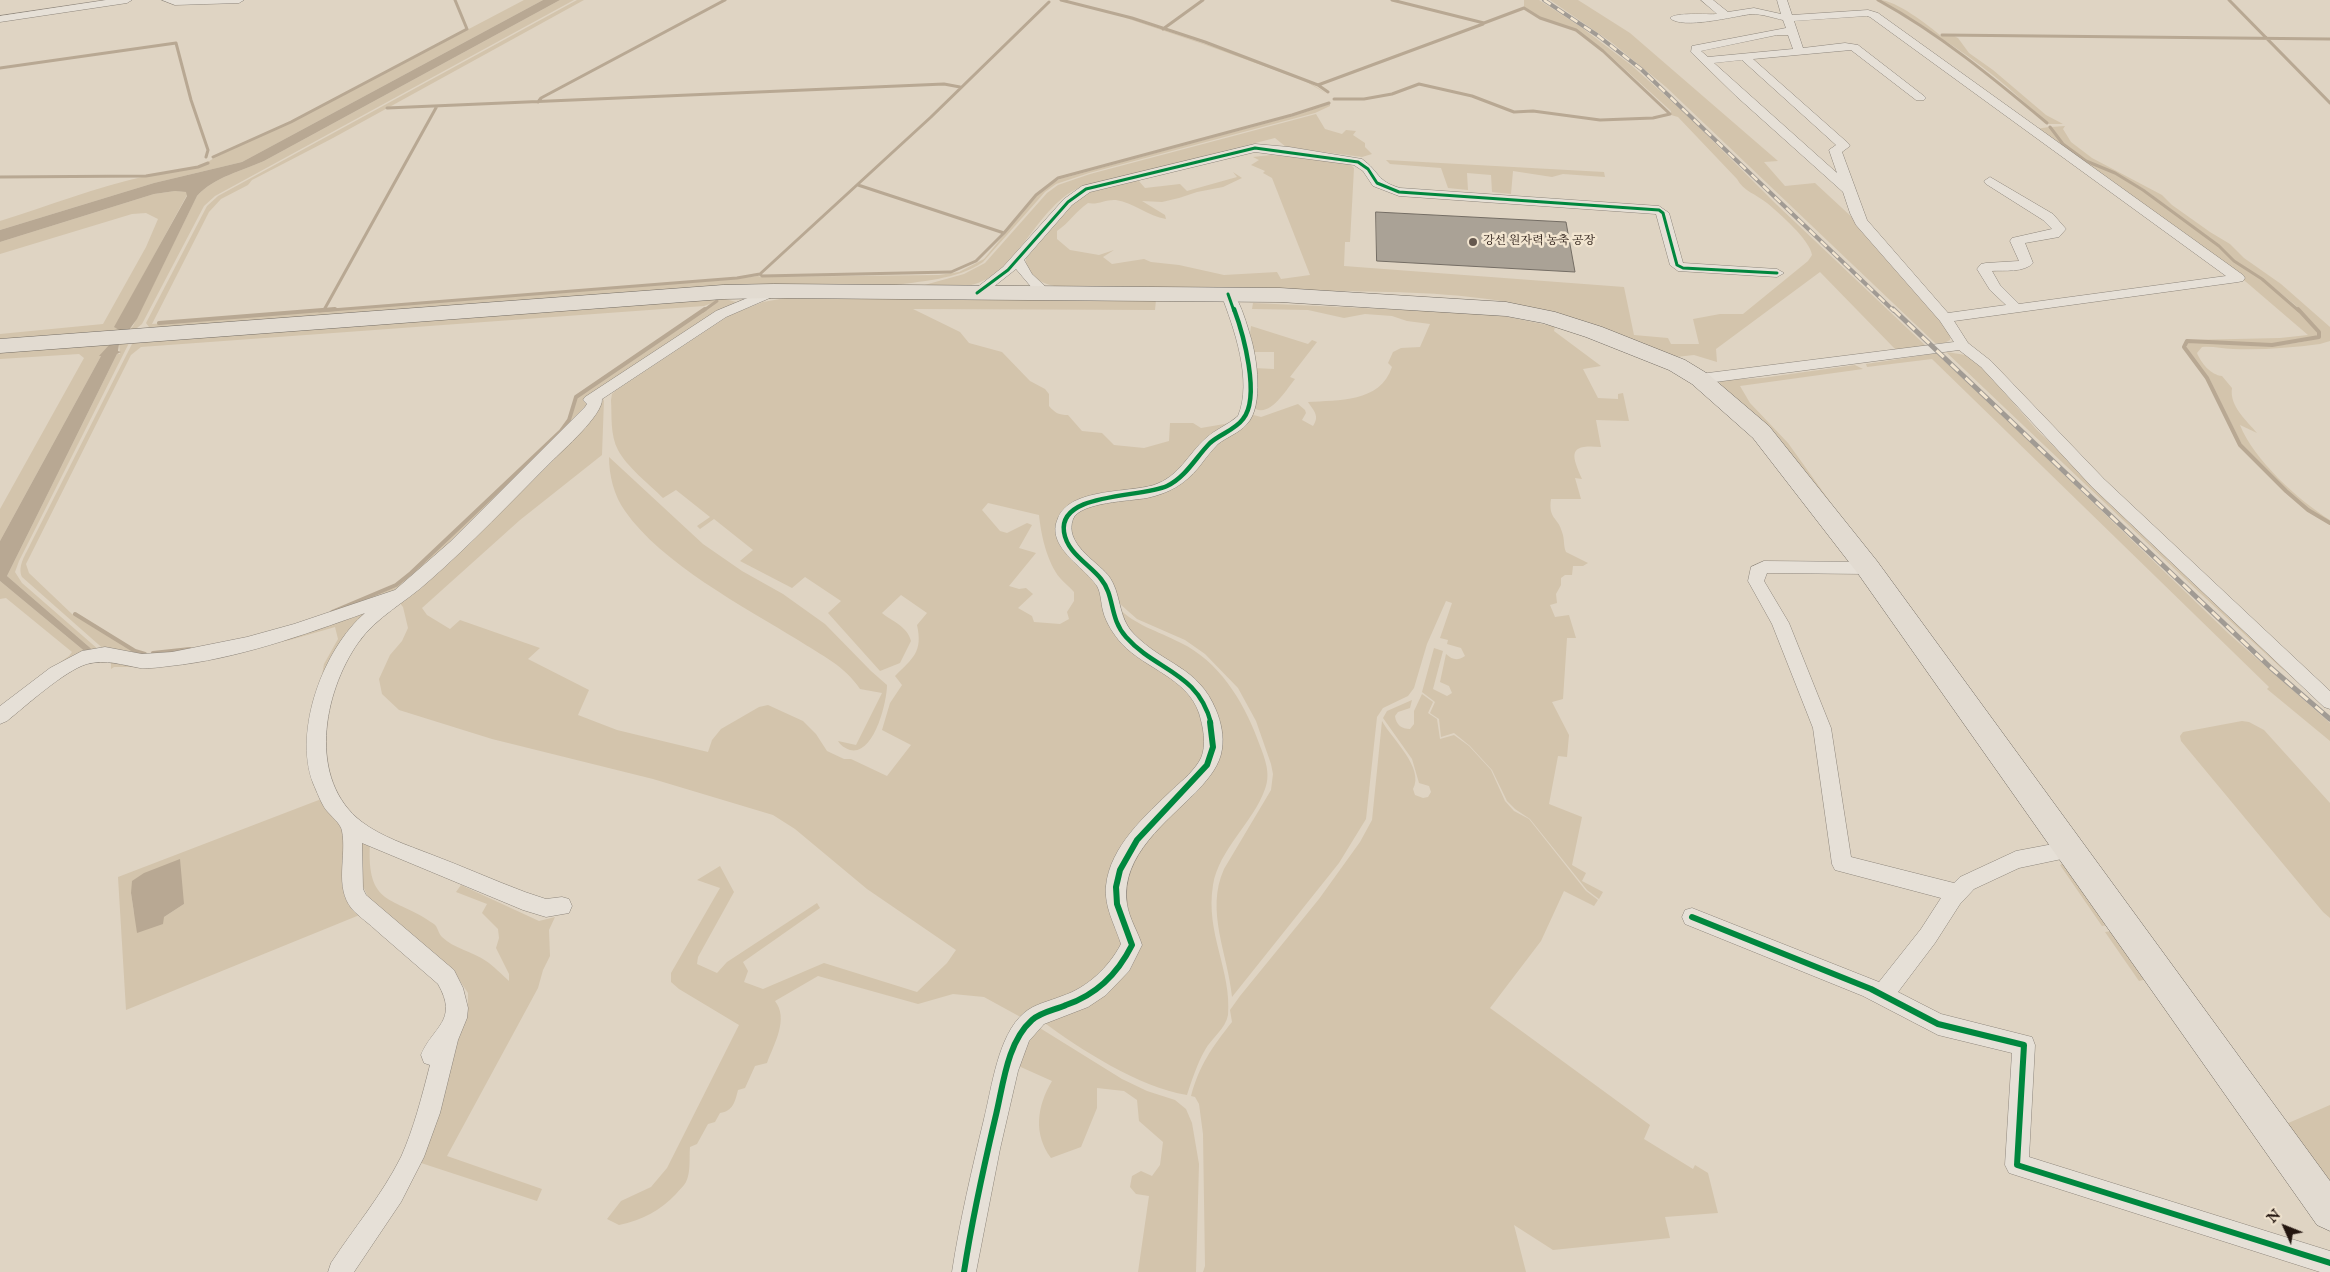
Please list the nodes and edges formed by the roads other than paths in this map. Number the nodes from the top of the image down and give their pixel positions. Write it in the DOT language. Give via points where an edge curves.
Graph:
graph roads {
  1 [pos="44,0"];
  2 [pos="127,0"];
  3 [pos="167,0"];
  4 [pos="239,0"];
  5 [pos="1706,0"];
  6 [pos="1782,0"];
  7 [pos="38,13"];
  8 [pos="1724,14"];
  9 [pos="1675,18"];
  10 [pos="1787,18"];
  11 [pos="0,19"];
  12 [pos="1793,31"];
  13 [pos="1799,52"];
  14 [pos="1744,56"];
  15 [pos="1705,61"];
  16 [pos="1920,98"];
  17 [pos="1990,181"];
  18 [pos="1849,191"];
  19 [pos="1017,260"];
  20 [pos="1777,273"];
  21 [pos="774,291"];
  22 [pos="1043,292"];
  23 [pos="977,293"];
  24 [pos="1228,294"];
  25 [pos="2016,308"];
  26 [pos="1945,318"];
  27 [pos="1962,344"];
  28 [pos="0,346"];
  29 [pos="1700,379"];
  30 [pos="1868,568"];
  31 [pos="401,594"];
  32 [pos="2330,702"];
  33 [pos="0,716"];
  34 [pos="352,826"];
  35 [pos="2069,850"];
  36 [pos="1958,892"];
  37 [pos="562,906"];
  38 [pos="1692,917"];
  39 [pos="1882,995"];
  40 [pos="2330,1212"];
  41 [pos="2330,1263"];
  42 [pos="340,1272"];
  43 [pos="964,1272"];
  1 -- 7 [label="street"];
  2 -- 7 [label="street"];
  3 -- 4 [label="street"];
  5 -- 8 [label="street"];
  6 -- 10 [label="street"];
  7 -- 11 [label="street"];
  8 -- 9 [label="street" via="1702,19"];
  8 -- 10 [label="street" via="1754,10"];
  10 -- 12 [label="street"];
  10 -- 25 [label="street" via="1868,13 1880,18 2238,278"];
  12 -- 13 [label="street"];
  12 -- 15 [label="street" via="1696,48"];
  13 -- 14 [label="street"];
  13 -- 16 [label="street" via="1854,47"];
  14 -- 15 [label="street"];
  14 -- 18 [label="street" via="1844,146 1835,150"];
  15 -- 18 [label="street"];
  17 -- 25 [label="street" via="2048,217 2060,229 2054,234 2017,242 2026,263 1984,269 1995,287"];
  18 -- 26 [label="street" via="1861,222"];
  19 -- 20 [label="street" via="1068,202 1086,189 1255,148 1358,162 1383,187 1399,192 1659,210 1663,213 1677,264 1683,268"];
  19 -- 22 [label="street"];
  19 -- 23 [label="street"];
  21 -- 23 [label="main road"];
  21 -- 28 [label="main road" via="713,292"];
  21 -- 31 [label="street" via="721,314 592,399 595,402 590,411 575,428 443,559"];
  22 -- 23 [label="main road"];
  22 -- 24 [label="main road"];
  24 -- 29 [label="main road" via="1346,297 1527,312 1594,332 1677,365"];
  24 -- 43 [label="street" via="1249,351 1248,410 1243,420 1217,437 1181,478 1169,485 1080,505 1071,510 1064,524 1067,541 1109,592 1112,614 1127,638 1189,681 1201,697 1212,728 1213,748 1206,767 1133,843 1121,863 1117,904 1132,945 1123,963 1092,992 1032,1020 1020,1034 982,1169"];
  25 -- 26 [label="street"];
  26 -- 27 [label="street"];
  27 -- 29 [label="street"];
  27 -- 32 [label="street" via="1986,364 2098,483"];
  29 -- 30 [label="main road" via="1761,432"];
  30 -- 35 [label="main road"];
  30 -- 36 [label="street" via="1764,567 1757,572 1756,581 1780,623 1822,728 1842,864"];
  31 -- 33 [label="street" via="297,630 238,646 164,660 133,660 105,654 82,658 56,673"];
  31 -- 34 [label="street" via="353,636 336,665 319,712 319,766 336,811"];
  34 -- 37 [label="street" via="384,844 523,901 546,908"];
  34 -- 42 [label="street" via="353,890 359,902 446,977 456,992 459,1008 440,1047 437,1084 400,1182"];
  35 -- 36 [label="street" via="2016,860 1967,883"];
  35 -- 40 [label="main road"];
  36 -- 39 [label="street"];
  38 -- 39 [label="street"];
  39 -- 41 [label="street" via="1938,1024 2024,1045 2017,1165"];
}
